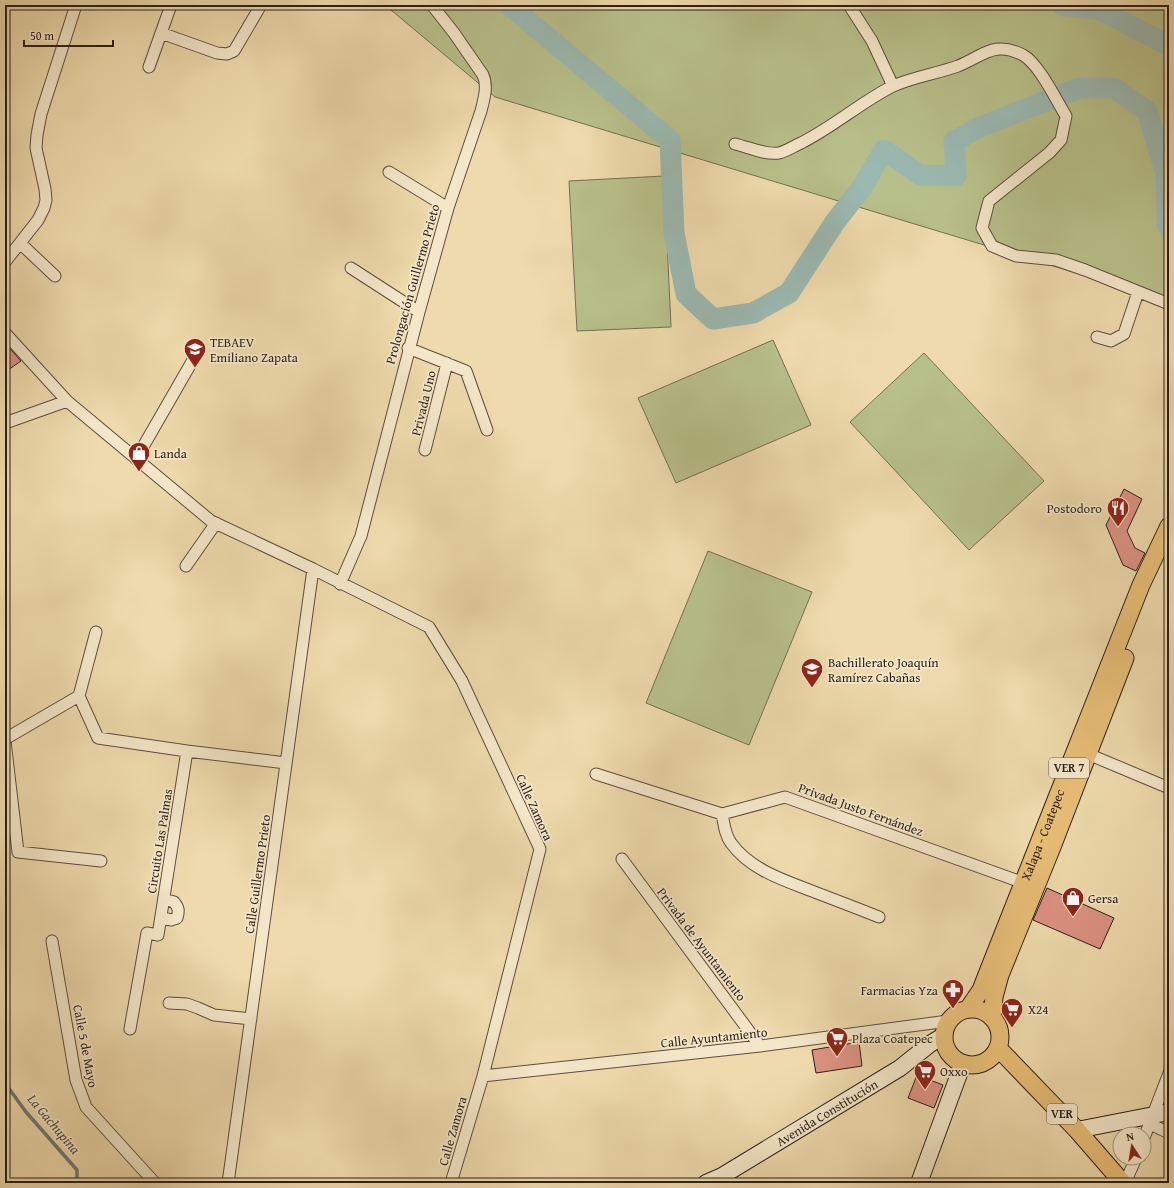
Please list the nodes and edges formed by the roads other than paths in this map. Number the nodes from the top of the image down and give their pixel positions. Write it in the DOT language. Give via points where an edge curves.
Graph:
graph roads {
  1 [pos="171,5"];
  2 [pos="261,5"];
  3 [pos="432,5"];
  4 [pos="840,5"];
  5 [pos="73,6"];
  6 [pos="850,7"];
  7 [pos="161,33"];
  8 [pos="149,67"];
  9 [pos="893,86"];
  10 [pos="735,144"];
  11 [pos="389,172"];
  12 [pos="448,208"];
  13 [pos="20,243"];
  14 [pos="5,262"];
  15 [pos="351,268"];
  16 [pos="55,276"];
  17 [pos="1138,292"];
  18 [pos="1169,304"];
  19 [pos="418,312"];
  20 [pos="5,333"];
  21 [pos="1097,337"];
  22 [pos="408,348"];
  23 [pos="197,353"];
  24 [pos="447,364"];
  25 [pos="67,401"];
  26 [pos="5,423"];
  27 [pos="487,430"];
  28 [pos="425,450"];
  29 [pos="136,459"];
  30 [pos="216,523"];
  31 [pos="1169,526"];
  32 [pos="1169,552"];
  33 [pos="186,566"];
  34 [pos="313,569"];
  35 [pos="340,584"];
  36 [pos="96,632"];
  37 [pos="80,696"];
  38 [pos="5,740"];
  39 [pos="187,752"];
  40 [pos="1088,754"];
  41 [pos="286,763"];
  42 [pos="596,774"];
  43 [pos="1169,788"];
  44 [pos="722,814"];
  45 [pos="622,859"];
  46 [pos="101,861"];
  47 [pos="1024,883"];
  48 [pos="164,899"];
  49 [pos="161,917"];
  50 [pos="879,917"];
  51 [pos="52,941"];
  52 [pos="169,1003"];
  53 [pos="968,1009"];
  54 [pos="992,1017"];
  55 [pos="251,1019"];
  56 [pos="130,1029"];
  57 [pos="946,1029"];
  58 [pos="760,1046"];
  59 [pos="998,1048"];
  60 [pos="963,1063"];
  61 [pos="1169,1073"];
  62 [pos="483,1076"];
  63 [pos="1169,1112"];
  64 [pos="1152,1119"];
  65 [pos="1149,1126"];
  66 [pos="1077,1130"];
  67 [pos="1169,1133"];
  68 [pos="1132,1166"];
  69 [pos="155,1183"];
  70 [pos="228,1183"];
  71 [pos="452,1183"];
  72 [pos="706,1183"];
  73 [pos="919,1183"];
  74 [pos="1124,1183"];
  1 -- 7 [label="street"];
  2 -- 7 [label="street" via="234,51 230,53 217,53"];
  3 -- 12 [label="street, Prolongación Guillermo Prieto" via="485,79 481,111"];
  4 -- 6 [label="street"];
  5 -- 13 [label="street" via="37,134 36,148 46,200 38,220"];
  6 -- 9 [label="street" via="872,41"];
  7 -- 8 [label="street"];
  9 -- 10 [label="street" via="841,120 782,152 769,153"];
  9 -- 17 [label="street" via="947,70 983,53 998,49 1003,48 1024,55 1043,77 1066,116 1061,140 1050,153 989,200 982,228 992,246 1016,256 1056,260"];
  11 -- 12 [label="street"];
  12 -- 19 [label="street, Prolongación Guillermo Prieto"];
  13 -- 14 [label="street"];
  13 -- 16 [label="street"];
  15 -- 19 [label="street"];
  17 -- 18 [label="street"];
  17 -- 21 [label="street" via="1124,334 1111,340"];
  19 -- 22 [label="street, Prolongación Guillermo Prieto"];
  20 -- 25 [label="street, Calle Zamora"];
  22 -- 24 [label="street"];
  22 -- 35 [label="street, Prolongación Guillermo Prieto" via="361,536"];
  23 -- 29 [label="street"];
  24 -- 27 [label="street" via="466,372"];
  24 -- 28 [label="street, Privada Uno"];
  25 -- 26 [label="street"];
  25 -- 29 [label="street, Calle Zamora"];
  29 -- 30 [label="street, Calle Zamora"];
  30 -- 33 [label="street"];
  30 -- 34 [label="street, Calle Zamora"];
  31 -- 47 [label="main road, Xalapa - Coatepec / VER 7" via="1141,585"];
  32 -- 40 [label="main road, Xalapa - Coatepec / VER 7" via="1151,589"];
  34 -- 35 [label="street, Calle Zamora"];
  34 -- 41 [label="street, Calle Guillermo Prieto"];
  35 -- 62 [label="street, Calle Zamora" via="429,627 462,681 540,850"];
  36 -- 37 [label="street"];
  37 -- 38 [label="street"];
  37 -- 39 [label="street" via="98,738"];
  38 -- 46 [label="street" via="18,852"];
  39 -- 41 [label="street"];
  39 -- 48 [label="street, Circuito Las Palmas"];
  40 -- 43 [label="street"];
  40 -- 54 [label="main road, Xalapa - Coatepec / VER 7" via="1000,975"];
  41 -- 55 [label="street, Calle Guillermo Prieto"];
  42 -- 44 [label="street"];
  44 -- 47 [label="street, Privada Justo Fernández" via="785,797"];
  44 -- 50 [label="street" via="730,843 759,868"];
  45 -- 58 [label="street, Privada de Ayuntamiento"];
  47 -- 53 [label="main road, Xalapa - Coatepec / VER 7" via="981,990"];
  48 -- 49 [label="street, Circuito Las Palmas"];
  48 -- 49 [label="street" via="174,902 179,913 177,918 171,920"];
  49 -- 56 [label="street, Circuito Las Palmas" via="158,935 147,933"];
  51 -- 69 [label="street, Calle 5 de Mayo" via="76,1080 86,1107"];
  52 -- 55 [label="street" via="187,1004 214,1015"];
  53 -- 54 [label="main road" via="981,1010"];
  53 -- 57 [label="main road" via="960,1011"];
  54 -- 59 [label="main road" via="1000,1031"];
  55 -- 70 [label="street, Calle Guillermo Prieto"];
  57 -- 58 [label="street, Calle Ayuntamiento"];
  57 -- 60 [label="main road" via="945,1046 957,1061"];
  57 -- 72 [label="main road, Avenida Constitución" via="900,1068 722,1176"];
  58 -- 62 [label="street, Calle Ayuntamiento"];
  59 -- 60 [label="main road" via="985,1062 976,1065"];
  59 -- 66 [label="main road, VER"];
  60 -- 73 [label="main road"];
  61 -- 64 [label="street"];
  62 -- 71 [label="street, Calle Zamora"];
  63 -- 64 [label="main road"];
  64 -- 65 [label="street"];
  64 -- 66 [label="main road"];
  64 -- 67 [label="street"];
  66 -- 74 [label="main road, VER"];
  68 -- 74 [label="street"];
}
